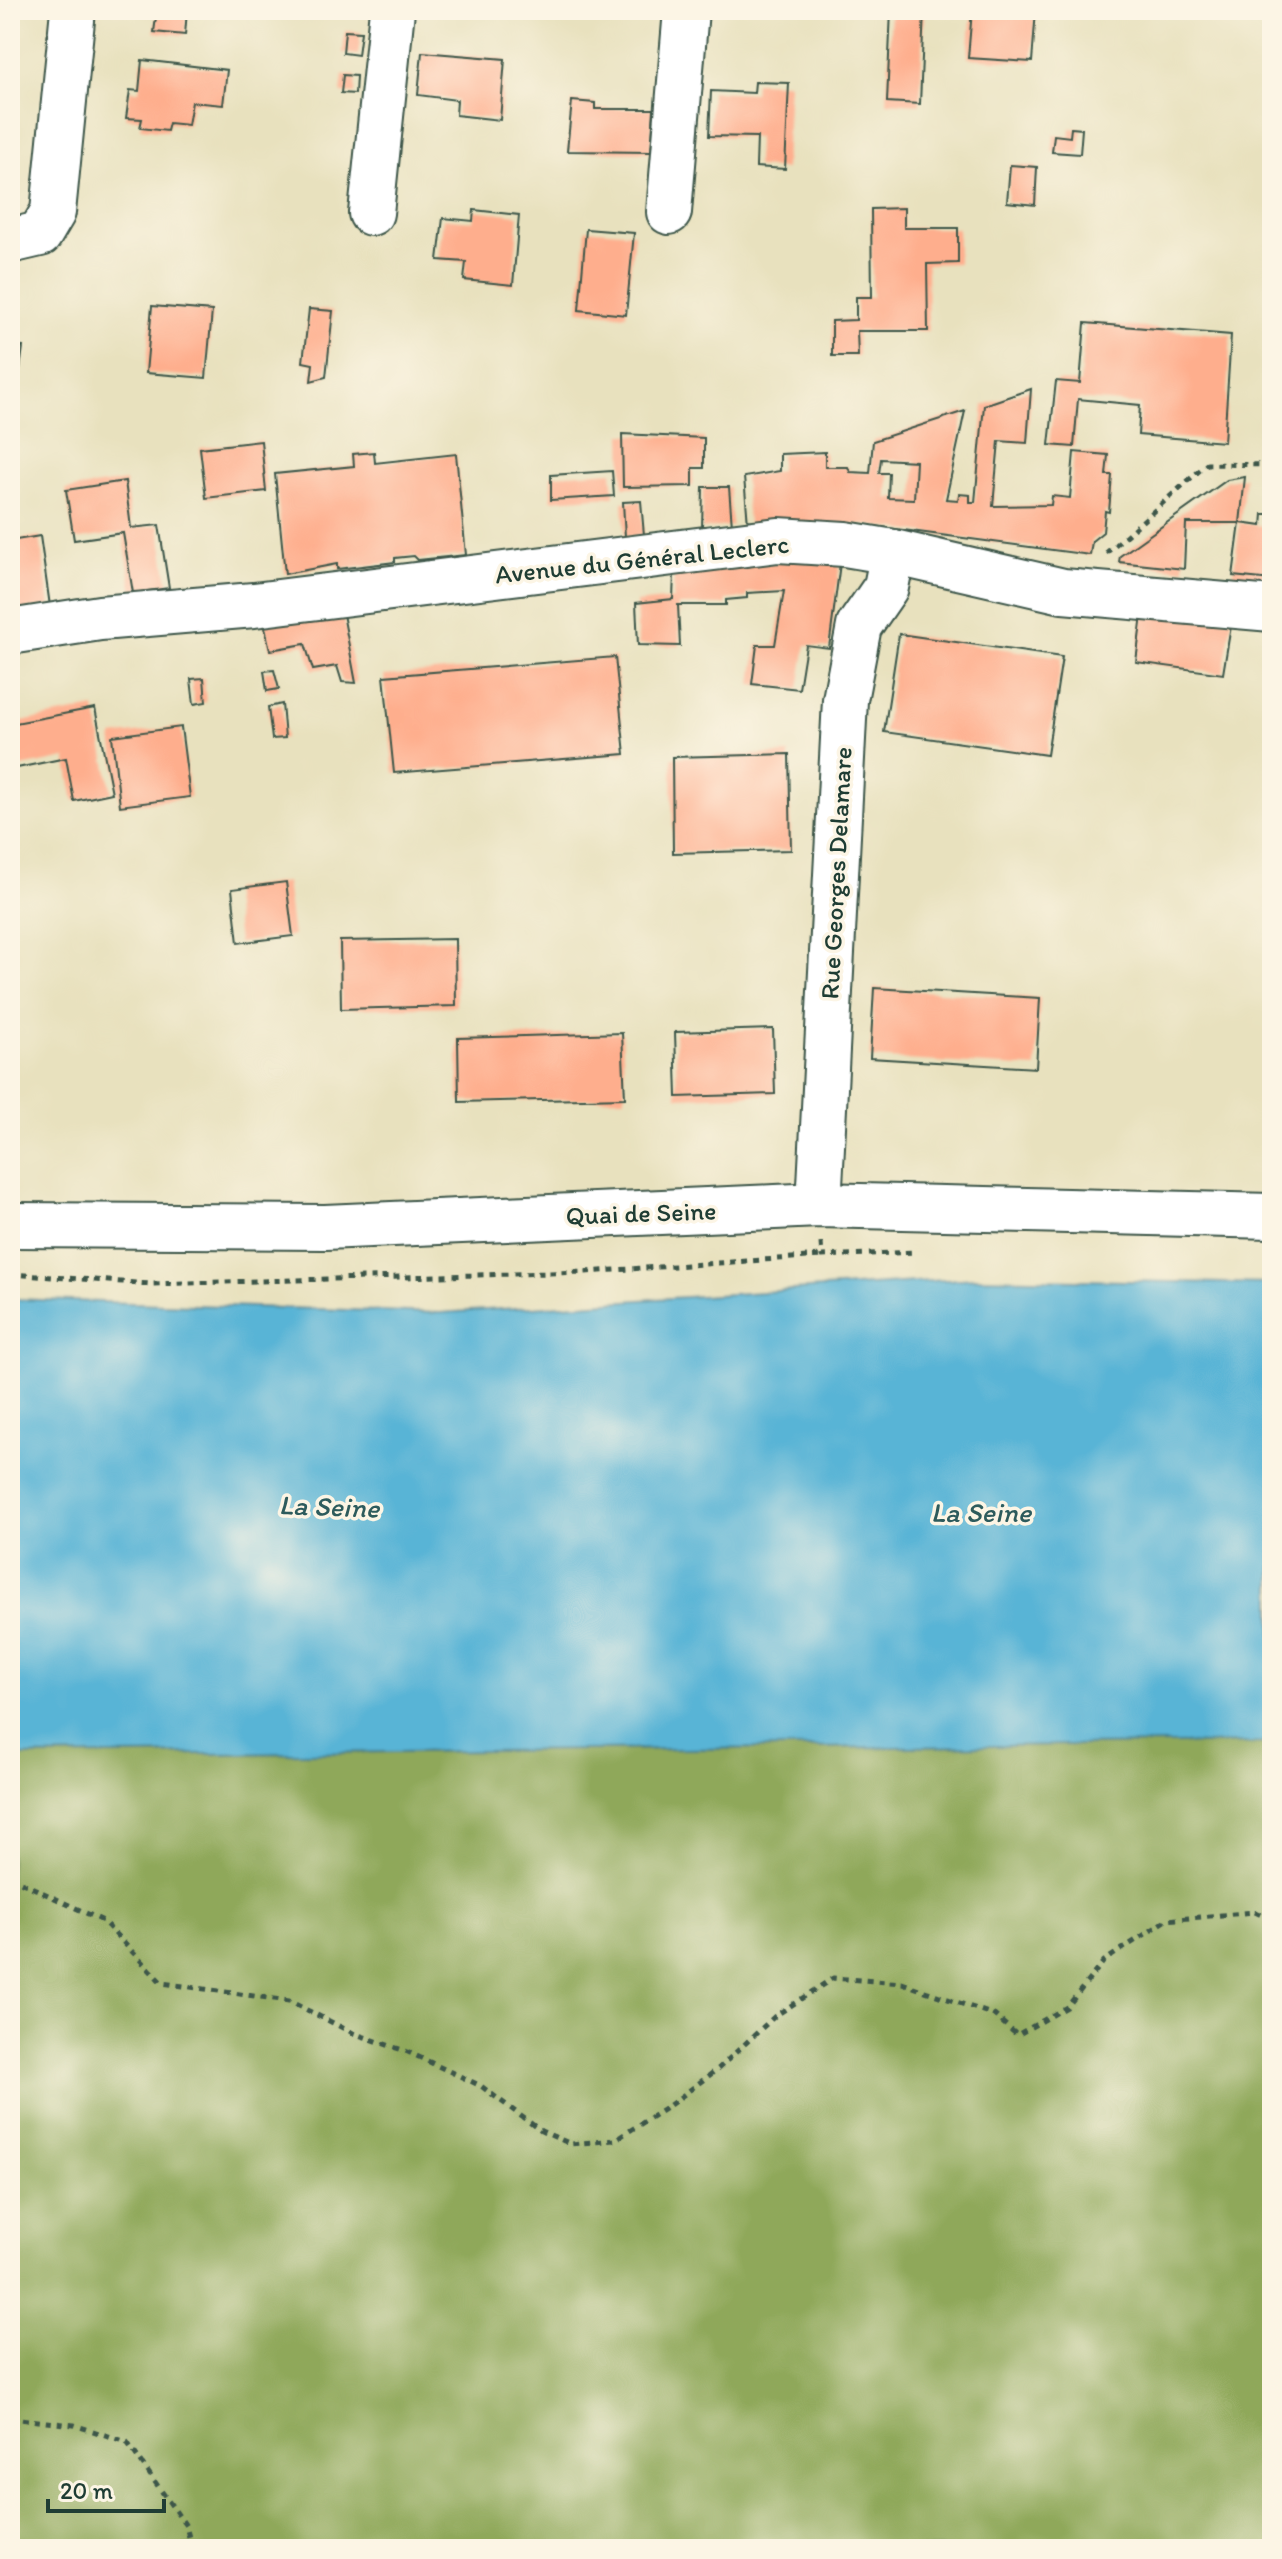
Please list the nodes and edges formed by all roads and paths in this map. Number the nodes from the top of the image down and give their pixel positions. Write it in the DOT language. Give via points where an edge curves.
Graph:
graph roads {
  1 [pos="73,10"];
  2 [pos="392,10"];
  3 [pos="686,10"];
  4 [pos="669,212"];
  5 [pos="371,213"];
  6 [pos="10,241"];
  7 [pos="1272,465"];
  8 [pos="893,552"];
  9 [pos="1063,591"];
  10 [pos="1272,609"];
  11 [pos="10,632"];
  12 [pos="819,1205"];
  13 [pos="1272,1216"];
  14 [pos="10,1225"];
  15 [pos="822,1256"];
  16 [pos="10,1274"];
  17 [pos="10,1877"];
  18 [pos="1272,1920"];
  19 [pos="10,2418"];
  20 [pos="192,2549"];
  1 -- 6 [label="street" via="53,212 40,234"];
  2 -- 5 [label="street"];
  3 -- 4 [label="street"];
  7 -- 9 [label="path" via="1207,464"];
  8 -- 9 [label="street, Avenue du Général Leclerc"];
  8 -- 11 [label="street, Avenue du Général Leclerc" via="778,540"];
  8 -- 12 [label="street, Rue Georges Delamare" via="886,587 859,626 845,700"];
  9 -- 10 [label="street, Avenue du Général Leclerc"];
  12 -- 13 [label="street, Quai de Seine"];
  12 -- 14 [label="street, Quai de Seine" via="325,1227"];
  15 -- 16 [label="path" via="585,1272 150,1284"];
  17 -- 18 [label="path" via="103,1921 162,1983 289,2001 481,2086 541,2131 571,2144 615,2140 666,2108 775,2016 833,1978 902,1983 994,2015 1017,2035 1067,2007 1104,1961 1167,1920 1255,1912"];
  19 -- 20 [label="path" via="74,2425 127,2442 186,2526"];
}
